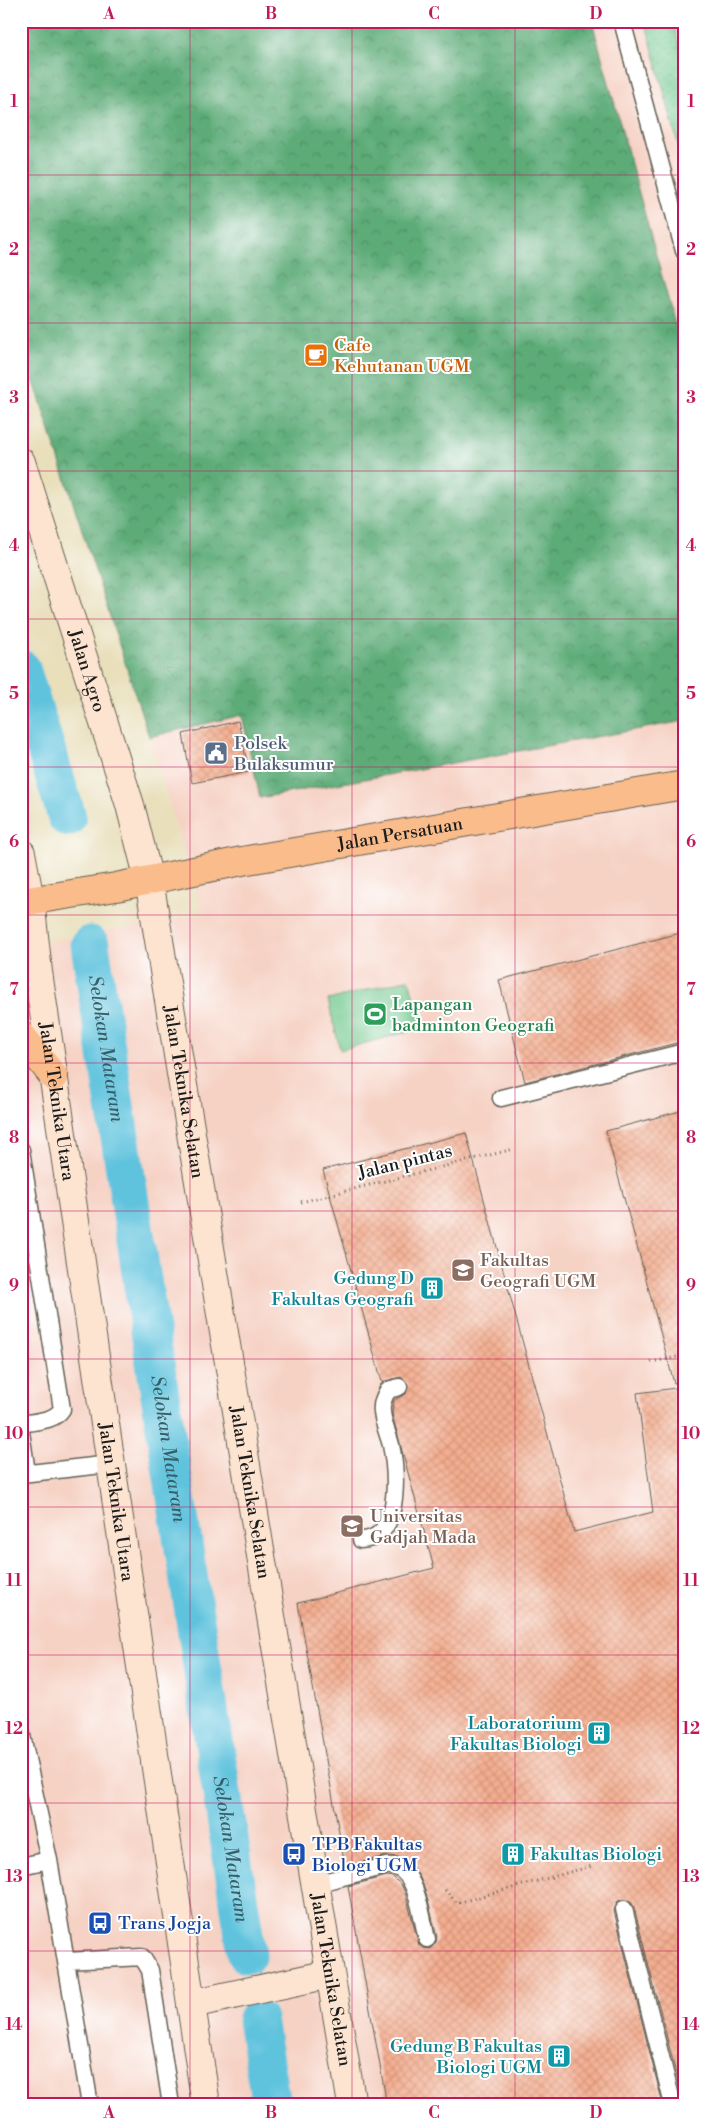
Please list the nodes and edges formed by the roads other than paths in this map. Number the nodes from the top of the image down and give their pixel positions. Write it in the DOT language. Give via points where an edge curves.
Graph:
graph roads {
  1 [pos="622,21"];
  2 [pos="682,241"];
  3 [pos="21,462"];
  4 [pos="684,785"];
  5 [pos="21,853"];
  6 [pos="149,880"];
  7 [pos="26,901"];
  8 [pos="21,1035"];
  9 [pos="684,1052"];
  10 [pos="54,1077"];
  11 [pos="501,1098"];
  12 [pos="21,1150"];
  13 [pos="399,1387"];
  14 [pos="21,1424"];
  15 [pos="21,1432"];
  16 [pos="111,1464"];
  17 [pos="24,1473"];
  18 [pos="361,1540"];
  19 [pos="21,1732"];
  20 [pos="49,1860"];
  21 [pos="21,1866"];
  22 [pos="316,1884"];
  23 [pos="624,1909"];
  24 [pos="427,1939"];
  25 [pos="66,1961"];
  26 [pos="330,1974"];
  27 [pos="191,2004"];
  28 [pos="90,2105"];
  29 [pos="171,2105"];
  30 [pos="206,2105"];
  31 [pos="352,2105"];
  32 [pos="673,2105"];
  1 -- 2 [label="lane"];
  3 -- 6 [label="main road, Jalan Agro" via="130,805"];
  4 -- 6 [label="main road, Jalan Persatuan"];
  5 -- 7 [label="main road"];
  6 -- 7 [label="main road, Jalan Persatuan"];
  6 -- 22 [label="main road, Jalan Teknika Selatan"];
  7 -- 10 [label="main road, Jalan Teknika Utara"];
  8 -- 10 [label="main road"];
  9 -- 11 [label="lane"];
  10 -- 16 [label="main road, Jalan Teknika Utara"];
  12 -- 14 [label="lane" via="62,1409 58,1416"];
  13 -- 18 [label="lane" via="388,1390 382,1398 394,1464 394,1499 381,1531 373,1538"];
  15 -- 17 [label="lane"];
  16 -- 17 [label="lane"];
  16 -- 27 [label="main road, Jalan Teknika Utara"];
  19 -- 20 [label="lane"];
  20 -- 21 [label="lane"];
  20 -- 25 [label="lane"];
  22 -- 24 [label="lane" via="393,1865 400,1867 412,1880"];
  22 -- 26 [label="main road, Jalan Teknika Selatan"];
  23 -- 32 [label="lane"];
  25 -- 28 [label="lane"];
  25 -- 29 [label="lane" via="142,1957 150,1970"];
  26 -- 27 [label="main road"];
  26 -- 31 [label="main road, Jalan Teknika Selatan"];
  27 -- 30 [label="main road, Jalan Teknika Utara"];
}
